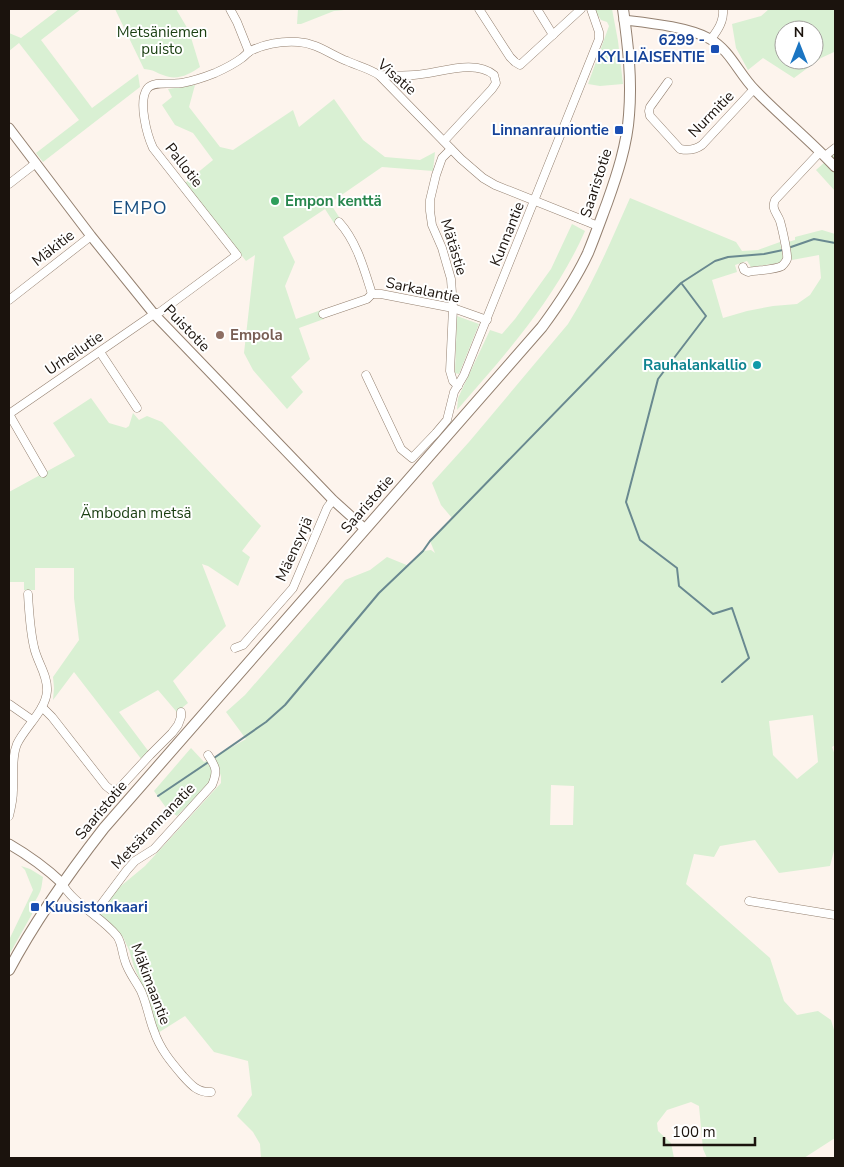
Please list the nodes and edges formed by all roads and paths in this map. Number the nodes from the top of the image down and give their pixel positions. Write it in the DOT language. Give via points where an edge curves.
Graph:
graph roads {
  1 [pos="230,9"];
  2 [pos="479,9"];
  3 [pos="537,9"];
  4 [pos="581,9"];
  5 [pos="591,9"];
  6 [pos="623,9"];
  7 [pos="723,9"];
  8 [pos="624,20"];
  9 [pos="553,35"];
  10 [pos="711,39"];
  11 [pos="249,52"];
  12 [pos="379,74"];
  13 [pos="668,82"];
  14 [pos="155,83"];
  15 [pos="754,89"];
  16 [pos="9,128"];
  17 [pos="444,141"];
  18 [pos="835,148"];
  19 [pos="451,149"];
  20 [pos="823,154"];
  21 [pos="36,163"];
  22 [pos="835,167"];
  23 [pos="9,184"];
  24 [pos="535,201"];
  25 [pos="339,222"];
  26 [pos="598,226"];
  27 [pos="91,236"];
  28 [pos="237,256"];
  29 [pos="743,267"];
  30 [pos="372,294"];
  31 [pos="9,300"];
  32 [pos="453,308"];
  33 [pos="154,314"];
  34 [pos="323,314"];
  35 [pos="487,320"];
  36 [pos="100,352"];
  37 [pos="366,375"];
  38 [pos="458,386"];
  39 [pos="137,408"];
  40 [pos="9,414"];
  41 [pos="42,473"];
  42 [pos="333,500"];
  43 [pos="365,529"];
  44 [pos="28,594"];
  45 [pos="235,648"];
  46 [pos="9,704"];
  47 [pos="42,707"];
  48 [pos="181,712"];
  49 [pos="32,720"];
  50 [pos="208,754"];
  51 [pos="9,816"];
  52 [pos="9,844"];
  53 [pos="62,883"];
  54 [pos="749,901"];
  55 [pos="94,914"];
  56 [pos="835,914"];
  57 [pos="9,970"];
  58 [pos="211,1092"];
  1 -- 11 [label="street"];
  2 -- 9 [label="street" via="510,57 520,65"];
  3 -- 9 [label="street"];
  4 -- 9 [label="street"];
  5 -- 24 [label="street, Kunnantie" via="599,40"];
  6 -- 8 [label="main road, Saaristotie"];
  7 -- 10 [label="street" via="720,27"];
  8 -- 10 [label="street" via="698,33"];
  8 -- 26 [label="main road, Saaristotie" via="630,80 629,117 624,149"];
  10 -- 15 [label="street" via="727,52"];
  11 -- 12 [label="street, Visatie" via="279,42 309,43"];
  11 -- 14 [label="street, Visatie" via="202,78 176,85"];
  12 -- 17 [label="street, Visatie"];
  12 -- 17 [label="street" via="413,76 479,67 494,75 496,84"];
  13 -- 15 [label="street, Nurmitie" via="650,107 650,116 680,149 685,150 702,145"];
  14 -- 28 [label="street, Pallotie" via="145,93 144,107 144,120 153,148"];
  15 -- 20 [label="street"];
  16 -- 21 [label="street, Puistotie"];
  17 -- 19 [label="street, Visatie"];
  18 -- 20 [label="street"];
  19 -- 24 [label="street, Visatie" via="483,178"];
  19 -- 32 [label="street, Mätästie" via="442,158 436,175 430,211 432,225 448,263"];
  20 -- 22 [label="street"];
  20 -- 29 [label="street" via="773,204 783,233 787,254 785,262 782,266 748,272"];
  21 -- 23 [label="street"];
  21 -- 27 [label="street, Puistotie"];
  24 -- 26 [label="street, Visatie"];
  24 -- 35 [label="street, Kunnantie"];
  25 -- 30 [label="street, Sarkalantie" via="356,248"];
  26 -- 43 [label="main road, Saaristotie" via="577,274 542,327"];
  27 -- 31 [label="street, Mäkitie"];
  27 -- 33 [label="street, Puistotie"];
  28 -- 33 [label="street, Urheilutie"];
  30 -- 32 [label="street, Sarkalantie"];
  30 -- 34 [label="street" via="367,299"];
  32 -- 35 [label="street, Sarkalantie"];
  32 -- 38 [label="street, Mätästie" via="450,376"];
  33 -- 36 [label="street, Urheilutie"];
  33 -- 42 [label="street, Puistotie"];
  35 -- 38 [label="street, Kunnantie"];
  36 -- 39 [label="street"];
  36 -- 40 [label="street, Urheilutie"];
  37 -- 38 [label="street, Kunnantie" via="401,449 412,458 446,420"];
  40 -- 41 [label="street"];
  42 -- 43 [label="street, Puistotie"];
  42 -- 45 [label="street, Mäensyrjä" via="293,588 243,646"];
  43 -- 53 [label="main road, Saaristotie" via="104,828"];
  44 -- 47 [label="street" via="34,646 47,692"];
  46 -- 49 [label="street"];
  47 -- 48 [label="street" via="115,793 172,733"];
  47 -- 49 [label="street"];
  49 -- 51 [label="street" via="17,745"];
  50 -- 55 [label="street, Metsärannanatie" via="217,771 212,785 154,849 127,870"];
  52 -- 53 [label="street"];
  53 -- 55 [label="street, Mäkimaantie" via="66,892"];
  53 -- 57 [label="main road, Saaristotie"];
  54 -- 56 [label="street"];
  55 -- 58 [label="street, Mäkimaantie" via="120,941 124,960 142,993 162,1049 190,1085 204,1093"];
}
